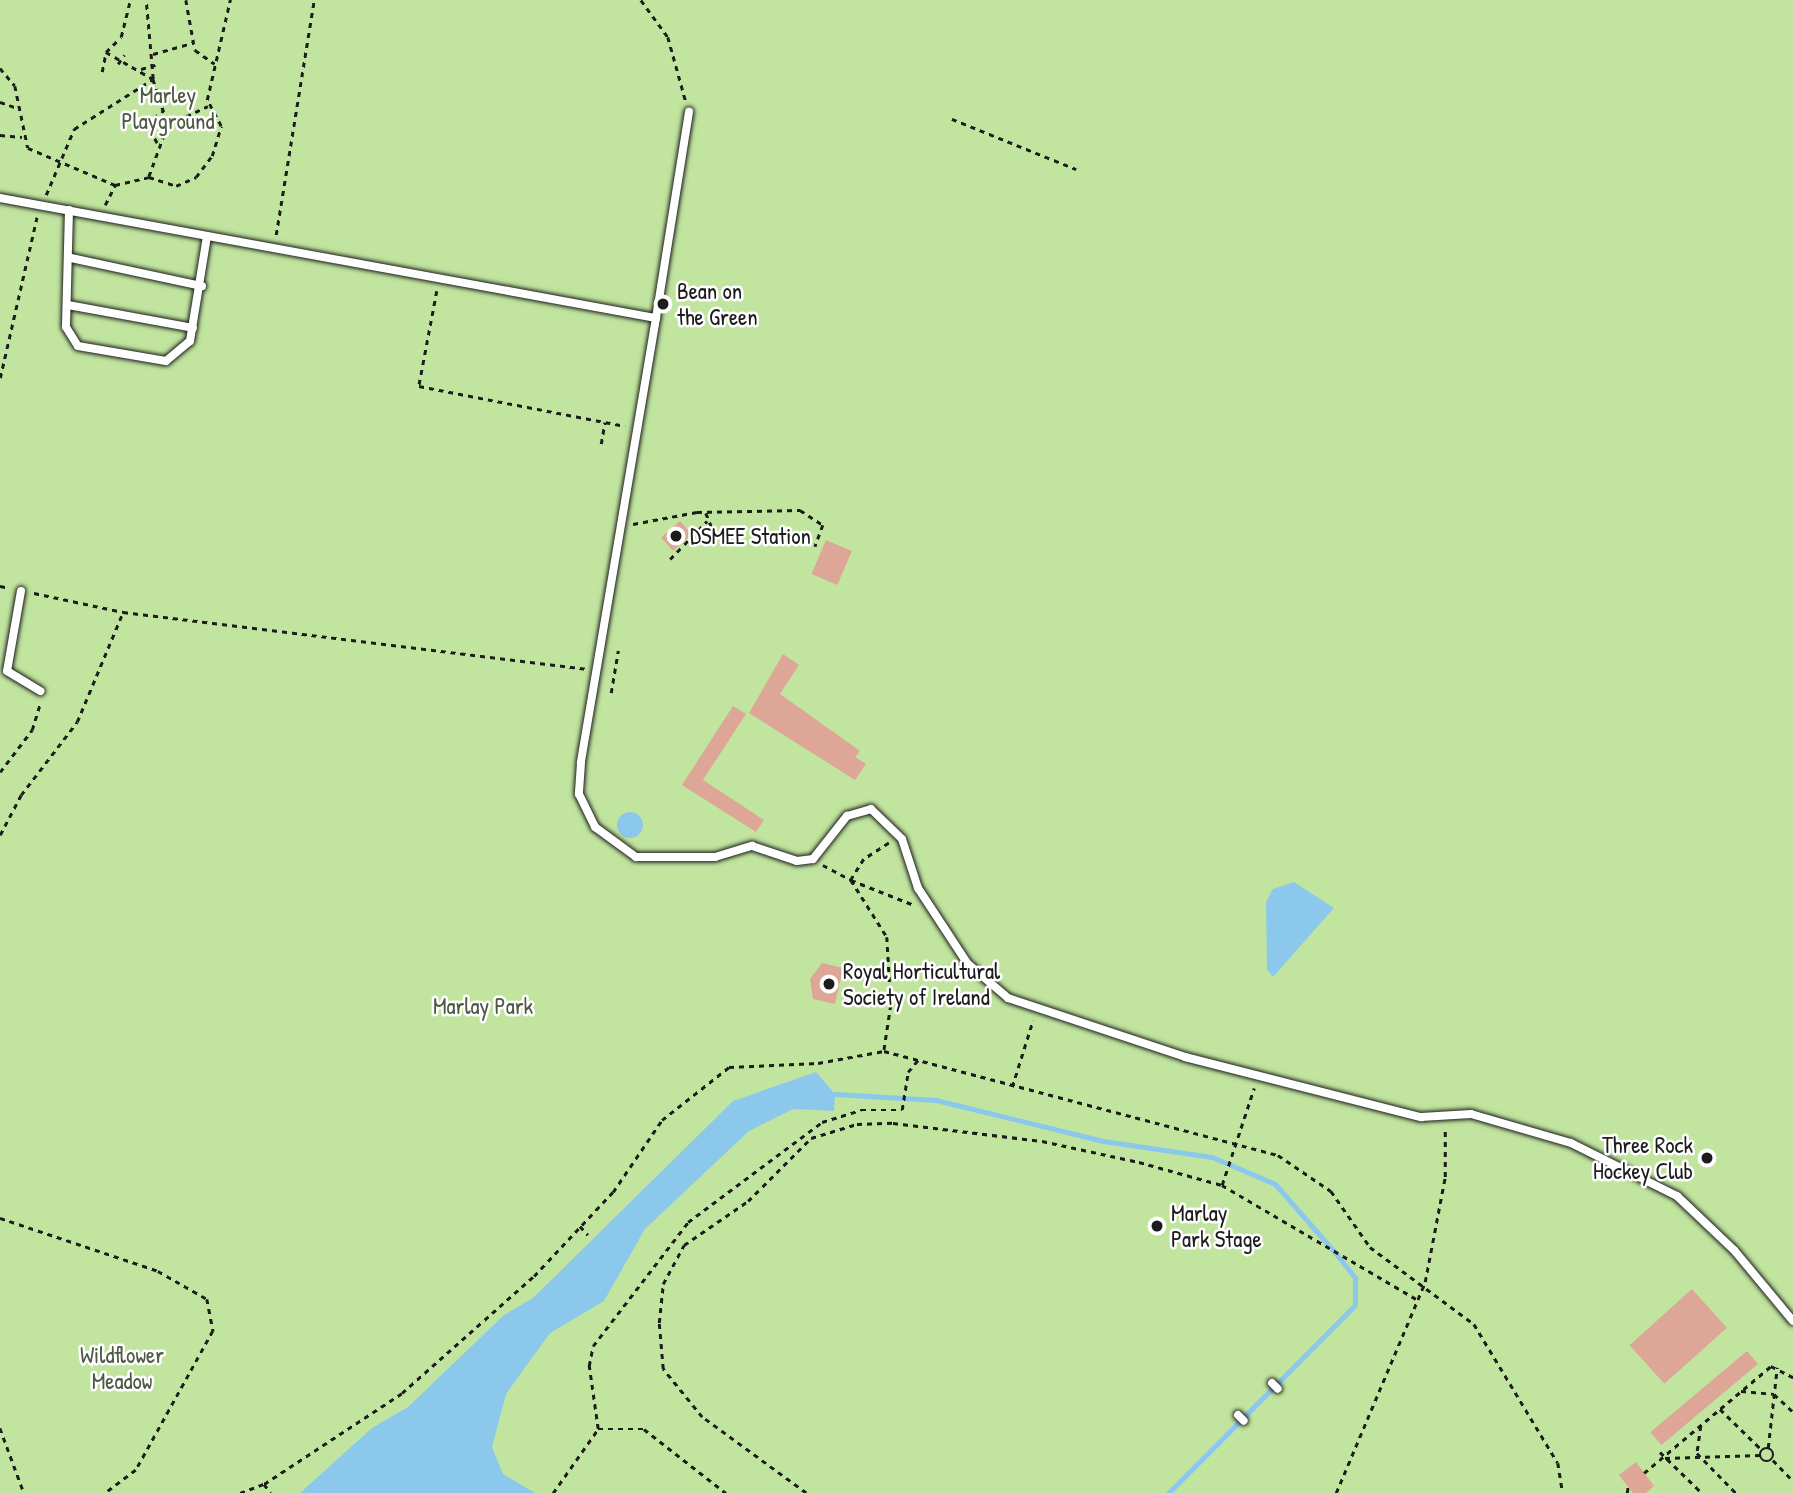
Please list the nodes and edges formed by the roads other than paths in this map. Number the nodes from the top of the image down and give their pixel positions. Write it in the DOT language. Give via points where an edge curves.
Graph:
graph roads {
  1 [pos="689,112"];
  2 [pos="0,198"];
  3 [pos="69,210"];
  4 [pos="207,236"];
  5 [pos="71,258"];
  6 [pos="202,286"];
  7 [pos="68,304"];
  8 [pos="656,318"];
  9 [pos="193,328"];
  10 [pos="21,591"];
  11 [pos="40,691"];
  12 [pos="1793,1321"];
  1 -- 8 [label="lane"];
  2 -- 3 [label="lane"];
  3 -- 4 [label="lane"];
  3 -- 5 [label="lane"];
  4 -- 6 [label="lane"];
  4 -- 8 [label="lane"];
  5 -- 6 [label="lane"];
  5 -- 7 [label="lane"];
  6 -- 9 [label="lane"];
  7 -- 9 [label="lane"];
  7 -- 9 [label="lane" via="66,327 78,346 166,361 190,341"];
  8 -- 12 [label="lane" via="579,794 595,827 636,857 663,861 715,857 752,846 797,861 813,859 859,810 886,817 902,839 918,888 967,963 1008,998 1036,1011 1259,1075 1446,1119 1471,1114 1571,1143 1677,1196 1734,1250"];
  10 -- 11 [label="lane" via="7,671"];
}
